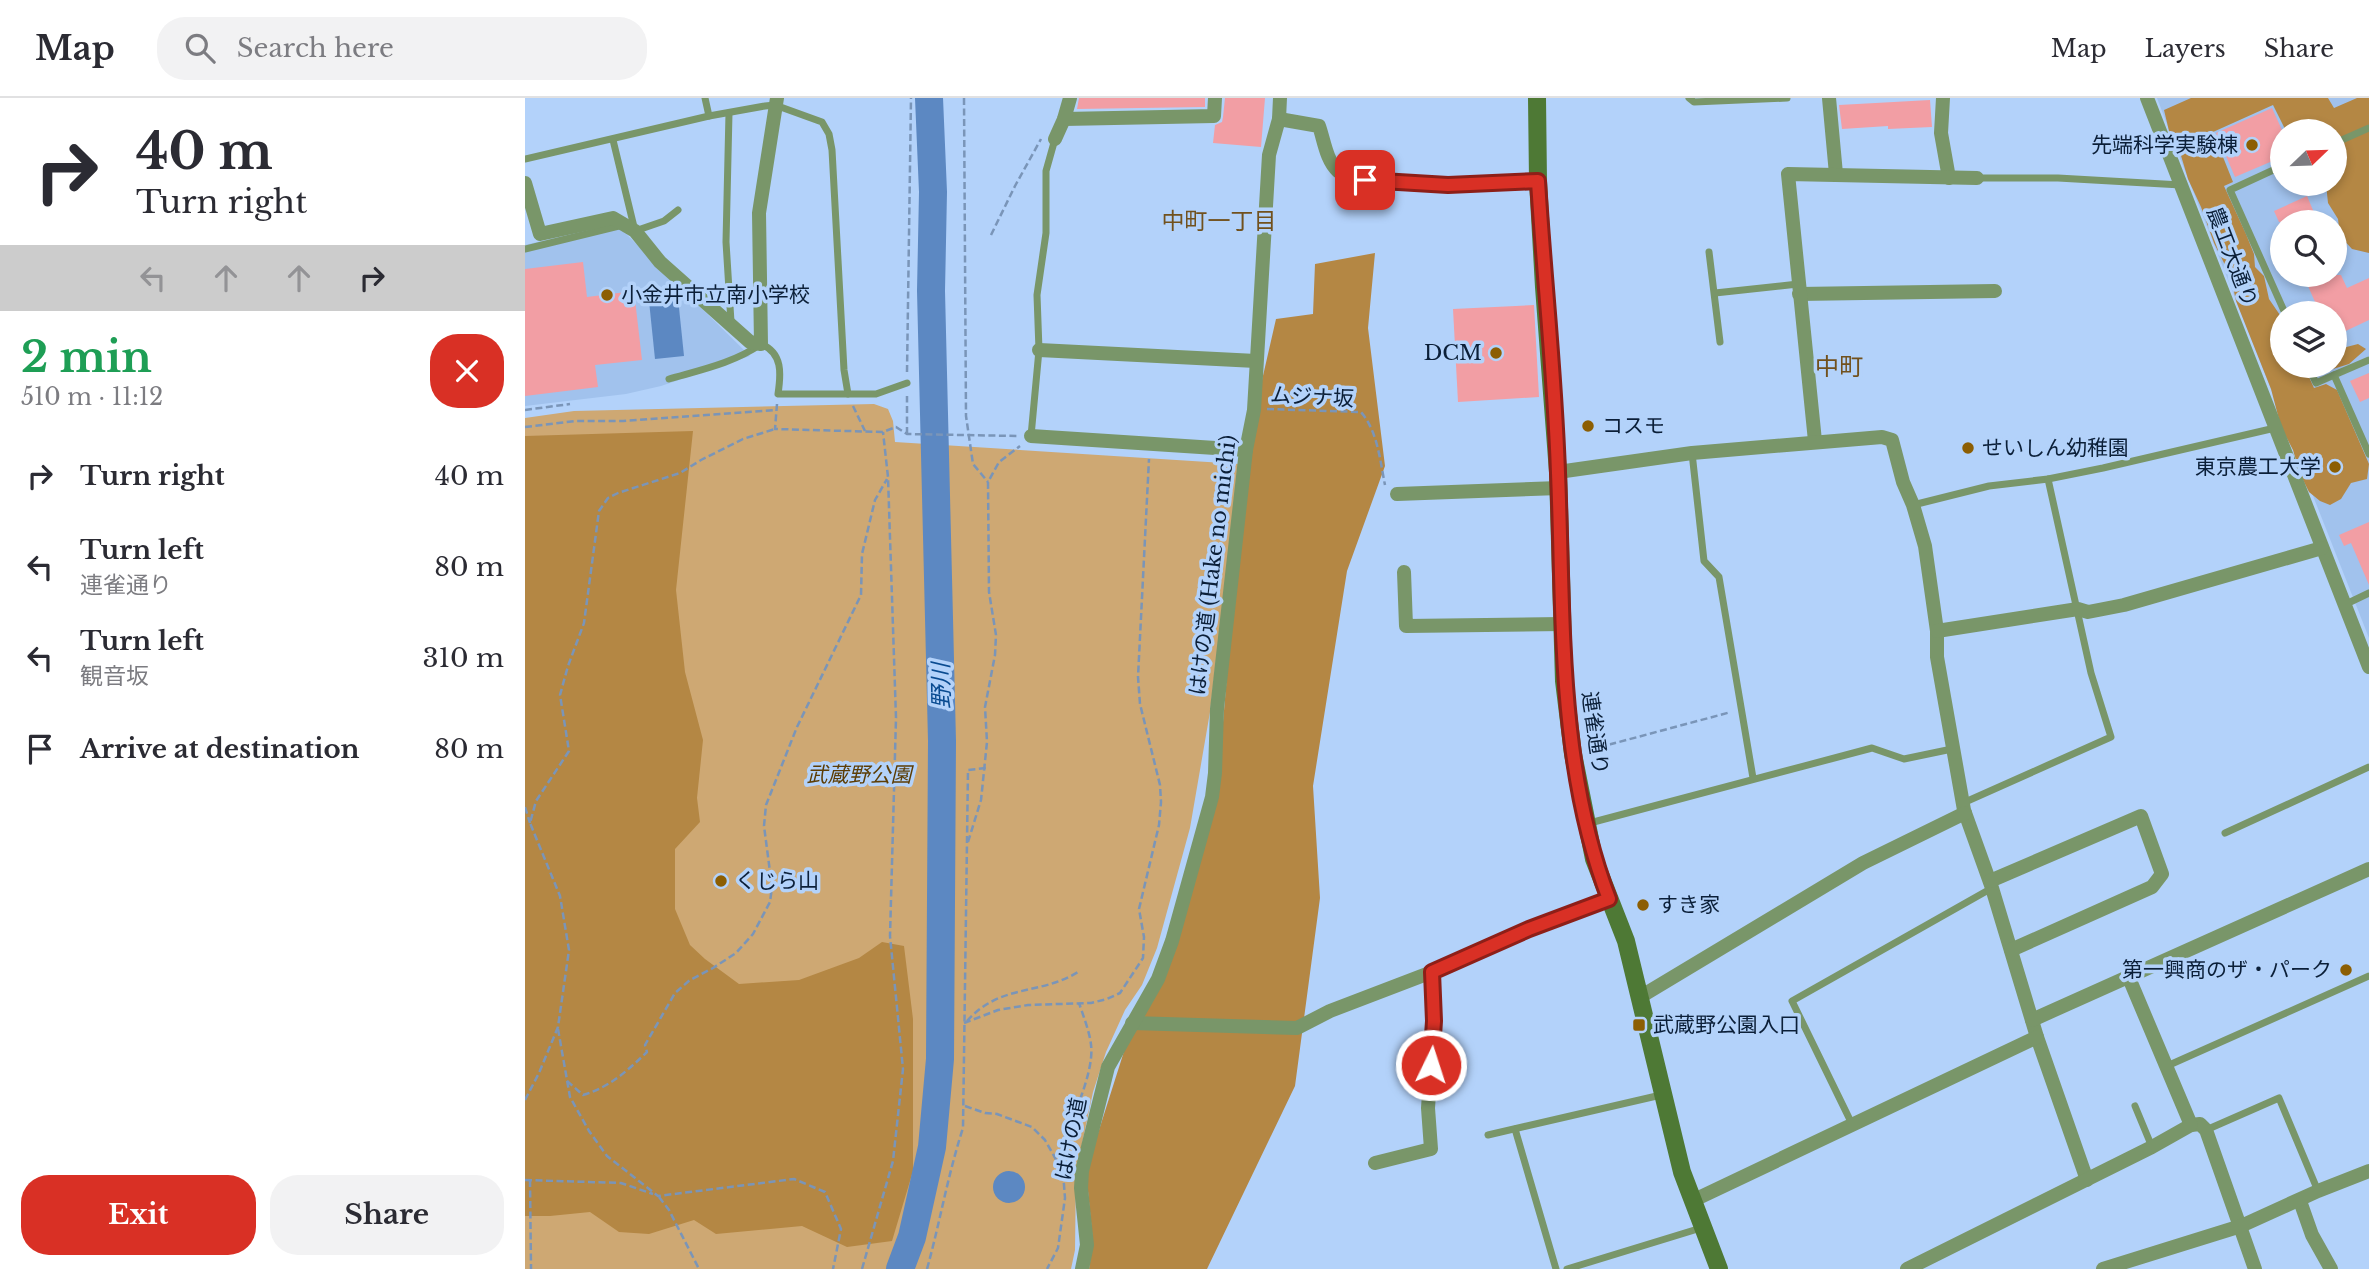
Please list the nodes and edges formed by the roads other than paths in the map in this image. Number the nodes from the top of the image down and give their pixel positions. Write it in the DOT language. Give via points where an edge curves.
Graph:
graph roads {
  1 [pos="705,98"];
  2 [pos="1070,98"];
  3 [pos="1215,98"];
  4 [pos="1280,98"];
  5 [pos="1537,98"];
  6 [pos="1689,98"];
  7 [pos="1787,98"];
  8 [pos="1829,98"];
  9 [pos="1943,98"];
  10 [pos="2147,98"];
  11 [pos="776,102"];
  12 [pos="729,113"];
  13 [pos="709,116"];
  14 [pos="1279,118"];
  15 [pos="1064,119"];
  16 [pos="2369,128"];
  17 [pos="1048,138"];
  18 [pos="2347,138"];
  19 [pos="613,140"];
  20 [pos="525,159"];
  21 [pos="2270,172"];
  22 [pos="1836,174"];
  23 [pos="1949,178"];
  24 [pos="1977,178"];
  25 [pos="1538,181"];
  26 [pos="525,183"];
  27 [pos="2182,185"];
  28 [pos="678,210"];
  29 [pos="630,228"];
  30 [pos="525,249"];
  31 [pos="1709,252"];
  32 [pos="1799,289"];
  33 [pos="1995,291"];
  34 [pos="1715,293"];
  35 [pos="2280,301"];
  36 [pos="731,326"];
  37 [pos="1720,342"];
  38 [pos="761,344"];
  39 [pos="1039,350"];
  40 [pos="2369,360"];
  41 [pos="1256,362"];
  42 [pos="2347,369"];
  43 [pos="2314,378"];
  44 [pos="2327,378"];
  45 [pos="2335,378"];
  46 [pos="669,379"];
  47 [pos="907,383"];
  48 [pos="848,394"];
  49 [pos="2275,428"];
  50 [pos="1031,436"];
  51 [pos="1815,441"];
  52 [pos="1246,450"];
  53 [pos="1692,453"];
  54 [pos="2369,454"];
  55 [pos="2047,479"];
  56 [pos="1558,480"];
  57 [pos="1397,494"];
  58 [pos="1913,505"];
  59 [pos="2322,548"];
  60 [pos="1404,572"];
  61 [pos="2369,593"];
  62 [pos="2344,605"];
  63 [pos="2078,609"];
  64 [pos="1562,624"];
  65 [pos="1937,631"];
  66 [pos="2369,667"];
  67 [pos="1952,749"];
  68 [pos="2369,767"];
  69 [pos="1753,778"];
  70 [pos="1964,808"];
  71 [pos="1586,825"];
  72 [pos="2225,832"];
  73 [pos="2369,869"];
  74 [pos="1991,884"];
  75 [pos="1609,899"];
  76 [pos="2011,950"];
  77 [pos="1432,972"];
  78 [pos="2369,976"];
  79 [pos="2129,978"];
  80 [pos="1640,997"];
  81 [pos="2032,1020"];
  82 [pos="1132,1023"];
  83 [pos="2037,1037"];
  84 [pos="2167,1066"];
  85 [pos="1662,1095"];
  86 [pos="2134,1106"];
  87 [pos="1852,1124"];
  88 [pos="2191,1125"];
  89 [pos="1515,1129"];
  90 [pos="2206,1130"];
  91 [pos="1488,1135"];
  92 [pos="2152,1147"];
  93 [pos="1375,1163"];
  94 [pos="2369,1171"];
  95 [pos="2087,1180"];
  96 [pos="2318,1191"];
  97 [pos="1692,1201"];
  98 [pos="2300,1201"];
  99 [pos="2241,1226"];
  100 [pos="1702,1228"];
  101 [pos="1081,1269"];
  102 [pos="1556,1269"];
  103 [pos="1567,1269"];
  104 [pos="1719,1269"];
  105 [pos="1907,1269"];
  106 [pos="2103,1269"];
  107 [pos="2255,1269"];
  108 [pos="2331,1269"];
  1 -- 13 [label="lane"];
  2 -- 15 [label="street"];
  3 -- 15 [label="street" via="1214,116"];
  4 -- 14 [label="street, はけの道 (Hake no michi)"];
  5 -- 25 [label="main road, 連雀通り"];
  6 -- 7 [label="lane" via="1694,102"];
  8 -- 22 [label="street"];
  9 -- 23 [label="street" via="1941,133"];
  10 -- 27 [label="street, 農工大通り"];
  11 -- 12 [label="lane"];
  11 -- 38 [label="street" via="759,213"];
  11 -- 48 [label="lane" via="822,122 829,134"];
  12 -- 13 [label="lane"];
  12 -- 36 [label="lane" via="726,242"];
  13 -- 19 [label="lane"];
  14 -- 25 [label="street" via="1319,126 1338,171 1350,177 1448,185"];
  14 -- 41 [label="street, はけの道 (Hake no michi)" via="1269,155"];
  15 -- 17 [label="street"];
  16 -- 18 [label="lane"];
  17 -- 39 [label="lane" via="1046,233 1037,295"];
  19 -- 20 [label="lane"];
  19 -- 29 [label="lane"];
  21 -- 35 [label="lane" via="2230,190"];
  22 -- 23 [label="street"];
  22 -- 32 [label="street" via="1788,174"];
  23 -- 24 [label="street"];
  24 -- 27 [label="lane"];
  25 -- 56 [label="main road, 連雀通り"];
  26 -- 29 [label="street" via="540,234 613,218"];
  27 -- 49 [label="street, 農工大通り"];
  28 -- 29 [label="lane" via="664,221"];
  29 -- 30 [label="lane"];
  29 -- 36 [label="street" via="660,262"];
  31 -- 34 [label="lane"];
  32 -- 33 [label="street"];
  32 -- 34 [label="lane"];
  32 -- 51 [label="street"];
  34 -- 37 [label="lane"];
  36 -- 38 [label="street" via="750,342"];
  38 -- 46 [label="lane" via="720,364"];
  38 -- 48 [label="lane" via="775,355 781,371 778,394"];
  39 -- 41 [label="street"];
  39 -- 50 [label="lane"];
  40 -- 42 [label="lane"];
  41 -- 52 [label="street, はけの道 (Hake no michi)"];
  43 -- 44 [label="lane" via="2316,383"];
  45 -- 54 [label="lane"];
  47 -- 48 [label="lane" via="876,394"];
  49 -- 55 [label="lane"];
  49 -- 59 [label="street, 農工大通り"];
  50 -- 52 [label="street"];
  51 -- 53 [label="street"];
  51 -- 58 [label="street" via="1892,440"];
  52 -- 82 [label="street, はけの道 (Hake no michi)" via="1217,709 1212,797 1172,941 1158,979"];
  53 -- 56 [label="street"];
  53 -- 69 [label="lane" via="1704,561 1719,577"];
  55 -- 58 [label="lane" via="1989,486"];
  55 -- 63 [label="lane"];
  56 -- 57 [label="street"];
  56 -- 64 [label="main road, 連雀通り"];
  58 -- 65 [label="street" via="1925,546"];
  59 -- 62 [label="street, 農工大通り"];
  59 -- 63 [label="street" via="2124,605 2088,612"];
  60 -- 64 [label="street" via="1406,626"];
  61 -- 62 [label="lane"];
  62 -- 66 [label="street, 農工大通り"];
  63 -- 65 [label="street"];
  63 -- 70 [label="lane" via="2111,737"];
  64 -- 71 [label="main road, 連雀通り" via="1564,681"];
  65 -- 67 [label="street"];
  67 -- 69 [label="lane" via="1903,759 1873,748"];
  67 -- 70 [label="street"];
  68 -- 72 [label="lane"];
  69 -- 71 [label="lane"];
  70 -- 74 [label="street"];
  70 -- 80 [label="street"];
  71 -- 75 [label="main road, 連雀通り"];
  73 -- 79 [label="street"];
  74 -- 76 [label="street"];
  74 -- 76 [label="street" via="2141,816 2162,874 2152,887"];
  74 -- 87 [label="lane" via="1792,1001"];
  75 -- 77 [label="street"];
  75 -- 80 [label="main road, 連雀通り" via="1626,941"];
  76 -- 81 [label="street"];
  77 -- 82 [label="street" via="1297,1028"];
  77 -- 93 [label="street" via="1431,1149"];
  78 -- 84 [label="lane"];
  79 -- 81 [label="street"];
  79 -- 84 [label="street"];
  80 -- 85 [label="main road, 連雀通り"];
  81 -- 83 [label="street"];
  82 -- 101 [label="street, はけの道" via="1108,1067 1082,1171 1087,1245"];
  83 -- 87 [label="street"];
  83 -- 95 [label="street"];
  84 -- 88 [label="street"];
  85 -- 89 [label="lane"];
  85 -- 97 [label="main road, 連雀通り"];
  86 -- 92 [label="lane"];
  87 -- 97 [label="street"];
  88 -- 90 [label="street" via="2200,1124"];
  88 -- 92 [label="street"];
  89 -- 91 [label="lane"];
  89 -- 102 [label="lane"];
  90 -- 96 [label="lane" via="2279,1098"];
  90 -- 99 [label="street"];
  92 -- 95 [label="street"];
  94 -- 96 [label="street"];
  95 -- 105 [label="street"];
  96 -- 98 [label="street"];
  97 -- 100 [label="main road, 連雀通り"];
  98 -- 99 [label="street"];
  98 -- 108 [label="street"];
  99 -- 106 [label="street"];
  99 -- 107 [label="street"];
  100 -- 103 [label="lane"];
  100 -- 104 [label="main road, 連雀通り"];
}
